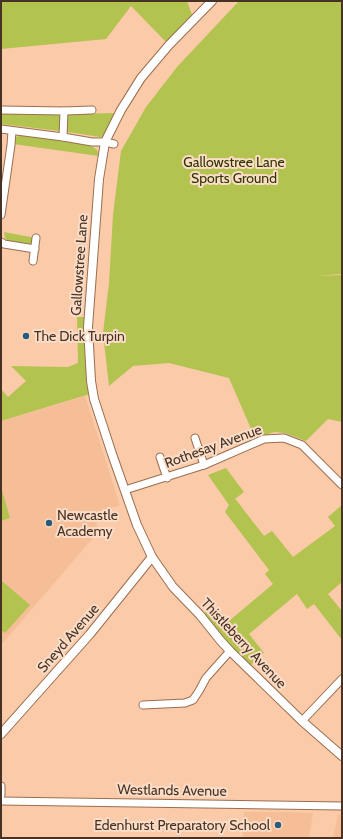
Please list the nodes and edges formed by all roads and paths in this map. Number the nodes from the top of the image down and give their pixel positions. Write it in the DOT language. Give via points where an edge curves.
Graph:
graph roads {
  1 [pos="212,1"];
  2 [pos="1,110"];
  3 [pos="64,110"];
  4 [pos="92,110"];
  5 [pos="1,129"];
  6 [pos="12,131"];
  7 [pos="63,137"];
  8 [pos="105,142"];
  9 [pos="114,144"];
  10 [pos="1,215"];
  11 [pos="36,238"];
  12 [pos="1,242"];
  13 [pos="35,249"];
  14 [pos="33,261"];
  15 [pos="195,438"];
  16 [pos="160,457"];
  17 [pos="204,465"];
  18 [pos="167,478"];
  19 [pos="342,485"];
  20 [pos="125,490"];
  21 [pos="152,557"];
  22 [pos="230,651"];
  23 [pos="342,679"];
  24 [pos="143,705"];
  25 [pos="302,721"];
  26 [pos="1,734"];
  27 [pos="342,756"];
  28 [pos="1,786"];
  29 [pos="1,796"];
  30 [pos="1,801"];
  31 [pos="342,806"];
  1 -- 8 [label="street, Gallowstree Lane" via="141,78"];
  2 -- 3 [label="street"];
  3 -- 4 [label="street"];
  3 -- 7 [label="street"];
  5 -- 6 [label="street"];
  6 -- 7 [label="street"];
  6 -- 10 [label="street"];
  7 -- 8 [label="street"];
  8 -- 9 [label="street"];
  8 -- 20 [label="street, Gallowstree Lane" via="99,179 88,327 90,381"];
  11 -- 13 [label="street"];
  12 -- 13 [label="street"];
  13 -- 14 [label="street"];
  15 -- 17 [label="street"];
  16 -- 18 [label="street"];
  17 -- 18 [label="street, Rothesay Avenue"];
  17 -- 19 [label="street, Rothesay Avenue" via="264,439 284,438 302,445"];
  18 -- 20 [label="street, Rothesay Avenue"];
  20 -- 21 [label="street, Gallowstree Lane"];
  21 -- 22 [label="street, Thistleberry Avenue" via="174,587"];
  21 -- 26 [label="street, Sneyd Avenue" via="90,634"];
  22 -- 24 [label="street" via="206,678 193,700 185,703"];
  22 -- 25 [label="street, Thistleberry Avenue"];
  23 -- 25 [label="street"];
  25 -- 27 [label="street, Thistleberry Avenue"];
  28 -- 29 [label="street"];
  30 -- 31 [label="street, Westlands Avenue"];
}
